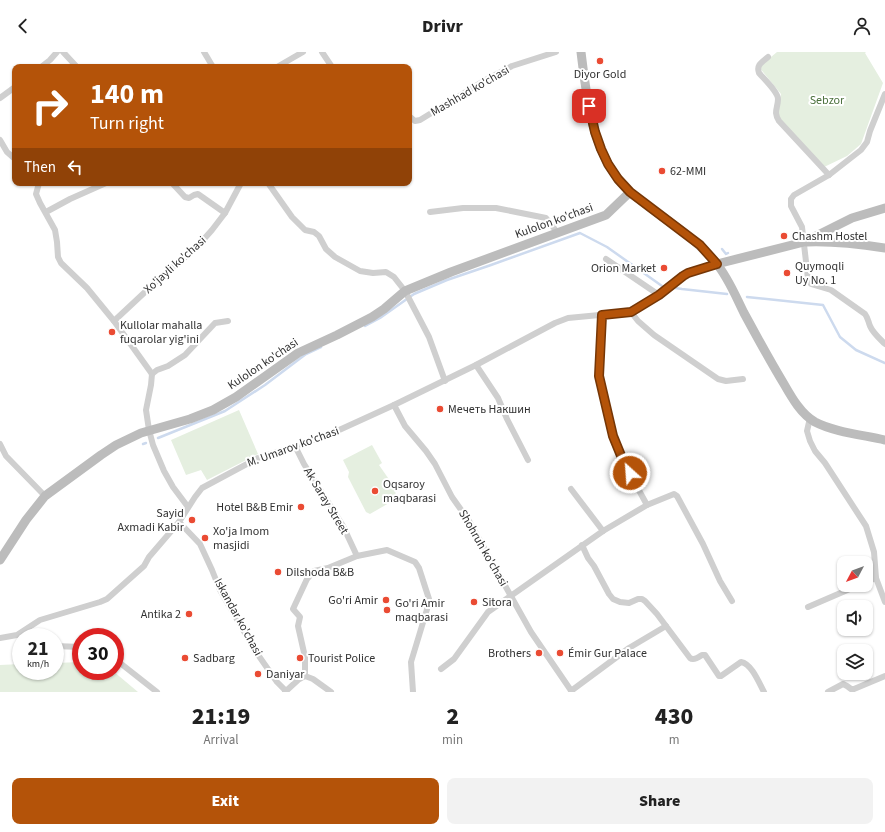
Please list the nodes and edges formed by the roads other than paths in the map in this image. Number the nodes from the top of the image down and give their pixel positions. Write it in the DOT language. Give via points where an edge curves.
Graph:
graph roads {
  1 [pos="57,52"];
  2 [pos="63,52"];
  3 [pos="204,52"];
  4 [pos="303,52"];
  5 [pos="322,52"];
  6 [pos="556,52"];
  7 [pos="581,52"];
  8 [pos="768,57"];
  9 [pos="45,64"];
  10 [pos="73,64"];
  11 [pos="211,64"];
  12 [pos="282,64"];
  13 [pos="330,64"];
  14 [pos="12,89"];
  15 [pos="885,94"];
  16 [pos="0,98"];
  17 [pos="412,118"];
  18 [pos="0,140"];
  19 [pos="12,156"];
  20 [pos="829,175"];
  21 [pos="38,186"];
  22 [pos="99,186"];
  23 [pos="175,186"];
  24 [pos="239,186"];
  25 [pos="270,186"];
  26 [pos="630,192"];
  27 [pos="885,208"];
  28 [pos="46,212"];
  29 [pos="430,212"];
  30 [pos="225,213"];
  31 [pos="557,232"];
  32 [pos="804,242"];
  33 [pos="885,248"];
  34 [pos="606,259"];
  35 [pos="717,264"];
  36 [pos="406,293"];
  37 [pos="659,295"];
  38 [pos="631,312"];
  39 [pos="602,315"];
  40 [pos="114,321"];
  41 [pos="228,321"];
  42 [pos="885,344"];
  43 [pos="476,365"];
  44 [pos="152,374"];
  45 [pos="742,379"];
  46 [pos="445,381"];
  47 [pos="394,405"];
  48 [pos="810,418"];
  49 [pos="149,430"];
  50 [pos="885,440"];
  51 [pos="0,444"];
  52 [pos="295,446"];
  53 [pos="3,457"];
  54 [pos="528,460"];
  55 [pos="571,489"];
  56 [pos="45,496"];
  57 [pos="647,505"];
  58 [pos="188,507"];
  59 [pos="179,522"];
  60 [pos="603,531"];
  61 [pos="582,546"];
  62 [pos="357,556"];
  63 [pos="0,560"];
  64 [pos="876,578"];
  65 [pos="873,579"];
  66 [pos="843,592"];
  67 [pos="511,596"];
  68 [pos="732,601"];
  69 [pos="885,602"];
  70 [pos="808,607"];
  71 [pos="666,626"];
  72 [pos="30,628"];
  73 [pos="12,637"];
  74 [pos="0,638"];
  75 [pos="124,666"];
  76 [pos="441,669"];
  77 [pos="305,676"];
  78 [pos="885,676"];
  79 [pos="571,691"];
  80 [pos="157,692"];
  81 [pos="285,692"];
  82 [pos="331,692"];
  83 [pos="413,692"];
  84 [pos="764,692"];
  85 [pos="828,692"];
  1 -- 9 [label="street"];
  2 -- 10 [label="street"];
  3 -- 11 [label="street"];
  4 -- 12 [label="street"];
  5 -- 13 [label="street"];
  6 -- 17 [label="street, Mashhad ko'chasi" via="512,66 420,120"];
  7 -- 26 [label="main road" via="587,97 601,149 618,179"];
  8 -- 20 [label="street" via="758,69 778,99 778,121"];
  14 -- 16 [label="street"];
  15 -- 20 [label="street" via="868,142"];
  18 -- 19 [label="street"];
  20 -- 32 [label="street" via="791,199 791,206 802,227"];
  21 -- 28 [label="street" via="36,194"];
  22 -- 28 [label="street"];
  23 -- 30 [label="street" via="185,197 198,194"];
  24 -- 30 [label="street, Xo'jayli ko'chasi"];
  25 -- 36 [label="street" via="292,217 306,230 319,236 335,258 360,271 386,272 394,277"];
  26 -- 31 [label="main road, Kulolon ko'chasi" via="606,215"];
  26 -- 35 [label="main road" via="700,245"];
  27 -- 32 [label="main road" via="852,218"];
  28 -- 40 [label="street" via="55,230 61,263 87,288"];
  29 -- 31 [label="street" via="462,208 496,208 546,218"];
  30 -- 40 [label="street, Xo'jayli ko'chasi" via="196,248"];
  31 -- 36 [label="main road, Kulolon ko'chasi" via="451,272"];
  32 -- 33 [label="main road" via="859,244"];
  32 -- 35 [label="main road"];
  32 -- 42 [label="street" via="808,279 811,284 831,290 868,317 870,327"];
  34 -- 37 [label="street"];
  35 -- 37 [label="street" via="688,273"];
  35 -- 48 [label="main road" via="774,367 798,406"];
  36 -- 46 [label="street" via="429,337"];
  36 -- 49 [label="main road, Kulolon ko'chasi" via="372,317 298,352 225,404 190,419"];
  37 -- 38 [label="street"];
  38 -- 39 [label="street, M. Umarov ko'chasi"];
  38 -- 45 [label="street" via="638,322 654,335 718,379"];
  39 -- 43 [label="street, M. Umarov ko'chasi" via="568,318"];
  39 -- 57 [label="street" via="599,376 613,436 624,463"];
  40 -- 44 [label="street"];
  41 -- 44 [label="street" via="215,323 185,355"];
  43 -- 46 [label="street, M. Umarov ko'chasi"];
  43 -- 54 [label="street" via="498,398"];
  44 -- 49 [label="street" via="146,410"];
  46 -- 47 [label="street, M. Umarov ko'chasi"];
  47 -- 52 [label="street, M. Umarov ko'chasi" via="326,436"];
  47 -- 67 [label="street, Shohruh ko'chasi" via="405,426 435,464"];
  48 -- 50 [label="main road" via="830,428"];
  48 -- 64 [label="street" via="807,431 810,441 866,526 874,552"];
  49 -- 56 [label="main road, Kulolon ko'chasi" via="112,447"];
  49 -- 58 [label="street" via="164,471"];
  51 -- 53 [label="street"];
  52 -- 58 [label="street, M. Umarov ko'chasi" via="258,458 202,488"];
  52 -- 62 [label="street, Ak Saray Street" via="343,526"];
  53 -- 56 [label="street"];
  55 -- 60 [label="street"];
  56 -- 63 [label="main road, Kulolon ko'chasi"];
  57 -- 60 [label="street"];
  57 -- 68 [label="street" via="674,494 677,496"];
  58 -- 59 [label="street, M. Umarov ko'chasi"];
  59 -- 72 [label="street, M. Umarov ko'chasi" via="144,566 107,599 40,620"];
  59 -- 81 [label="street, Iskandar ko'chasi" via="200,544 220,590 256,652"];
  60 -- 61 [label="street"];
  61 -- 67 [label="street"];
  61 -- 71 [label="street" via="613,599 629,603 642,599"];
  62 -- 77 [label="street" via="314,571 307,579 293,609 300,617 298,626"];
  62 -- 83 [label="street" via="387,550 414,562 419,568 429,600 412,662"];
  64 -- 65 [label="street"];
  64 -- 69 [label="street"];
  66 -- 70 [label="street"];
  67 -- 76 [label="street" via="488,612 454,659"];
  67 -- 79 [label="street, Shohruh ko'chasi" via="531,632"];
  71 -- 79 [label="street" via="629,648"];
  71 -- 84 [label="street" via="692,660 705,655 719,676 744,662"];
  73 -- 74 [label="street, M. Umarov ko'chasi"];
  75 -- 80 [label="street"];
  77 -- 81 [label="street"];
  77 -- 82 [label="street"];
  78 -- 85 [label="street" via="854,689 843,684"];
}
